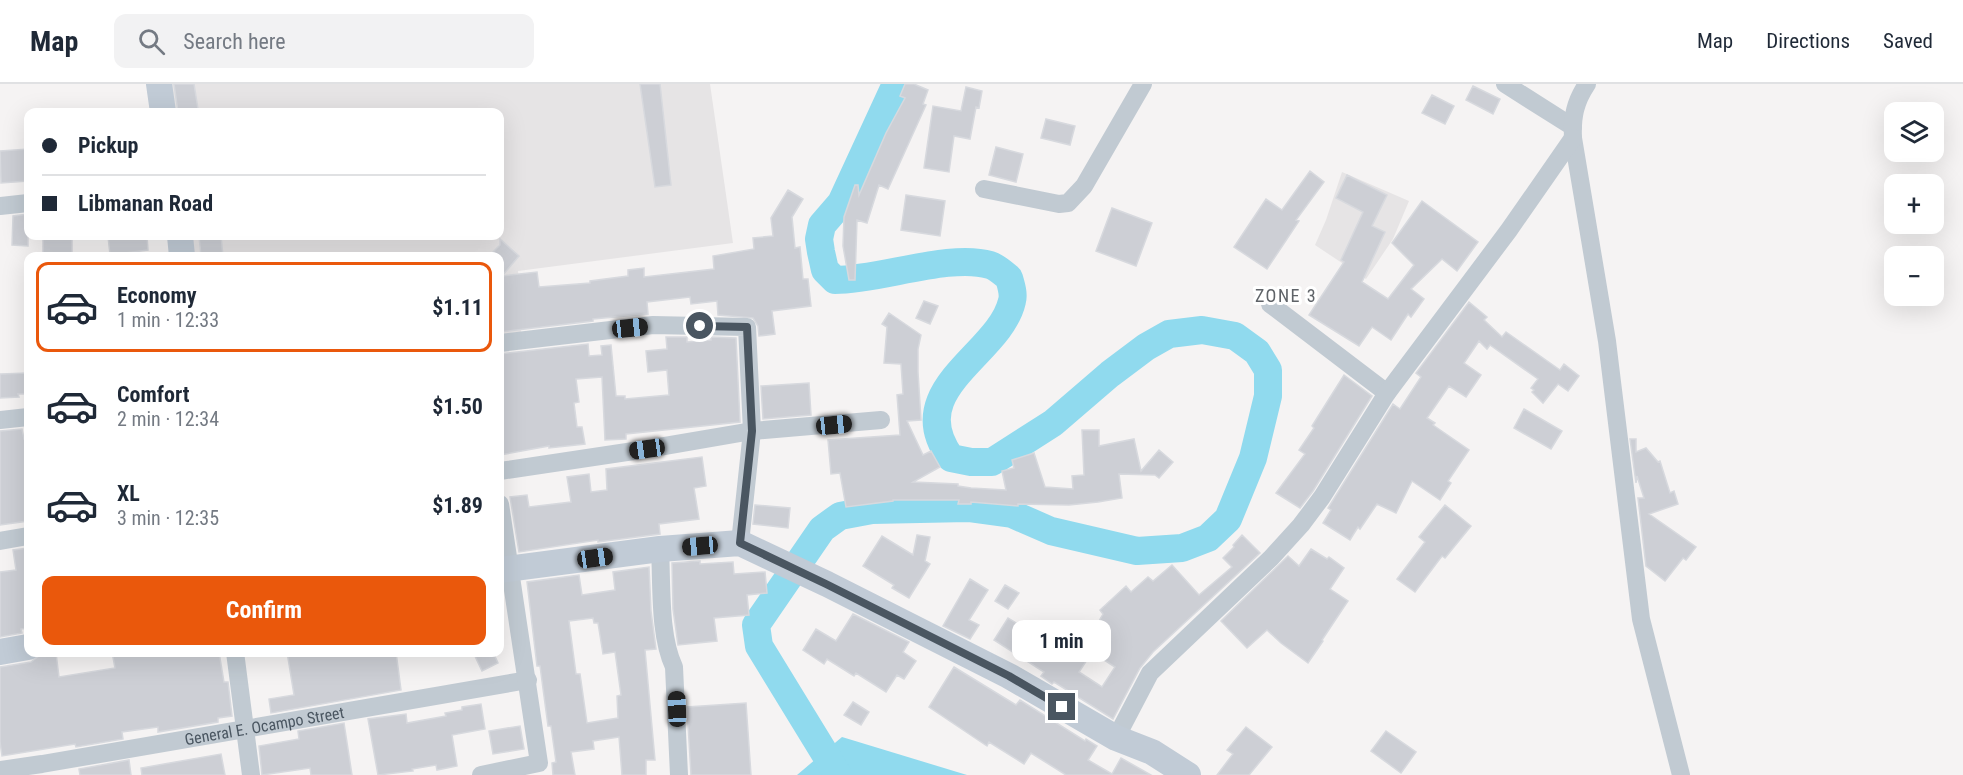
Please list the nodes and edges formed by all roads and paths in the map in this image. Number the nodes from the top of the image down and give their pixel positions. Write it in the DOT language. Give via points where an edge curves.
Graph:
graph roads {
  1 [pos="159,84"];
  2 [pos="1143,84"];
  3 [pos="1505,84"];
  4 [pos="1587,84"];
  5 [pos="162,108"];
  6 [pos="1573,132"];
  7 [pos="984,189"];
  8 [pos="24,203"];
  9 [pos="0,206"];
  10 [pos="1270,304"];
  11 [pos="504,344"];
  12 [pos="1387,393"];
  13 [pos="24,417"];
  14 [pos="0,420"];
  15 [pos="881,420"];
  16 [pos="752,431"];
  17 [pos="504,470"];
  18 [pos="24,537"];
  19 [pos="0,541"];
  20 [pos="740,543"];
  21 [pos="660,549"];
  22 [pos="504,569"];
  23 [pos="24,648"];
  24 [pos="0,652"];
  25 [pos="236,657"];
  26 [pos="528,680"];
  27 [pos="245,729"];
  28 [pos="1116,738"];
  29 [pos="0,770"];
  30 [pos="251,775"];
  31 [pos="481,775"];
  32 [pos="679,775"];
  33 [pos="1188,775"];
  34 [pos="1681,775"];
  1 -- 5 [label="main road"];
  2 -- 7 [label="street" via="1084,186 1068,203"];
  3 -- 6 [label="street"];
  4 -- 6 [label="street" via="1577,98"];
  6 -- 12 [label="street" via="1509,230"];
  6 -- 34 [label="street" via="1606,341 1641,619"];
  8 -- 9 [label="street"];
  10 -- 12 [label="street"];
  11 -- 16 [label="street" via="653,325 747,327"];
  12 -- 28 [label="street" via="1301,525 1272,558 1150,672"];
  13 -- 14 [label="street"];
  15 -- 16 [label="street"];
  16 -- 17 [label="street"];
  16 -- 20 [label="street"];
  18 -- 19 [label="street"];
  20 -- 21 [label="main road"];
  20 -- 28 [label="main road" via="1009,676"];
  21 -- 22 [label="main road"];
  21 -- 32 [label="street" via="665,638 675,667"];
  22 -- 26 [label="street"];
  23 -- 24 [label="main road"];
  25 -- 27 [label="street"];
  26 -- 27 [label="street, General E. Ocampo Street"];
  26 -- 31 [label="street" via="540,763"];
  27 -- 29 [label="street, General E. Ocampo Street"];
  27 -- 30 [label="street"];
  28 -- 33 [label="main road" via="1152,752"];
}
